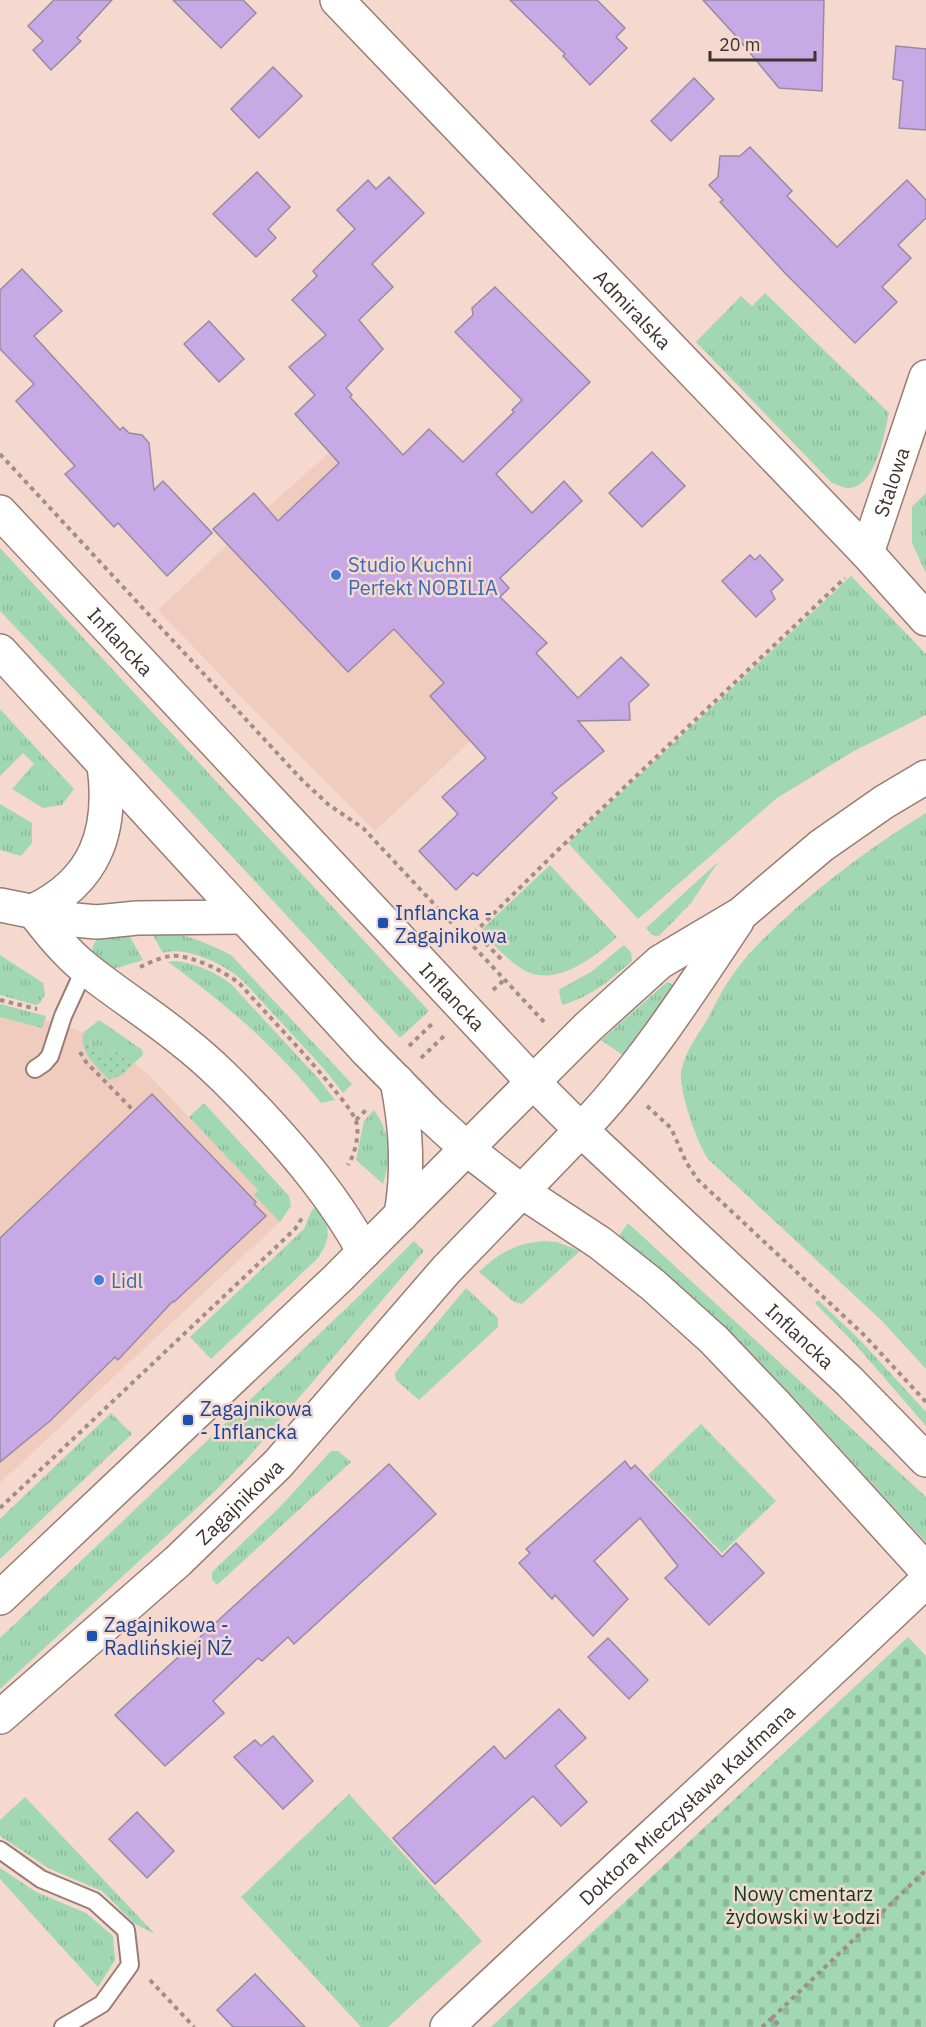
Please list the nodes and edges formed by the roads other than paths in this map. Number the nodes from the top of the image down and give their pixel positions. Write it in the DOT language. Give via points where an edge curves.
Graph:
graph roads {
  1 [pos="337,0"];
  2 [pos="926,377"];
  3 [pos="0,512"];
  4 [pos="867,553"];
  5 [pos="926,619"];
  6 [pos="0,651"];
  7 [pos="104,765"];
  8 [pos="926,777"];
  9 [pos="0,905"];
  10 [pos="33,911"];
  11 [pos="741,914"];
  12 [pos="244,916"];
  13 [pos="91,973"];
  14 [pos="35,1069"];
  15 [pos="397,1081"];
  16 [pos="533,1082"];
  17 [pos="581,1130"];
  18 [pos="466,1149"];
  19 [pos="521,1191"];
  20 [pos="401,1215"];
  21 [pos="364,1252"];
  22 [pos="926,1460"];
  23 [pos="926,1570"];
  24 [pos="926,1581"];
  25 [pos="0,1598"];
  26 [pos="0,1717"];
  27 [pos="0,1850"];
  28 [pos="63,2027"];
  29 [pos="447,2027"];
  1 -- 4 [label="street, Admiralska"];
  2 -- 4 [label="street, Stalowa"];
  3 -- 16 [label="street, Inflancka"];
  4 -- 5 [label="street, Admiralska"];
  6 -- 7 [label="street"];
  7 -- 10 [label="street" via="106,816 96,854 70,888"];
  7 -- 12 [label="street"];
  8 -- 11 [label="street" via="821,846"];
  9 -- 10 [label="street"];
  10 -- 12 [label="street" via="97,922"];
  10 -- 13 [label="street" via="58,943"];
  11 -- 16 [label="street" via="660,962"];
  11 -- 17 [label="street, Zagajnikowa" via="631,1073"];
  12 -- 15 [label="street"];
  13 -- 14 [label="lane" via="63,1016 50,1056"];
  13 -- 21 [label="street" via="182,1039 229,1082 328,1194"];
  15 -- 18 [label="street"];
  15 -- 20 [label="street" via="406,1147"];
  16 -- 17 [label="street, Inflancka"];
  16 -- 18 [label="street"];
  17 -- 19 [label="street, Zagajnikowa"];
  17 -- 22 [label="street, Inflancka" via="849,1381"];
  18 -- 19 [label="street"];
  18 -- 20 [label="street"];
  19 -- 23 [label="street" via="600,1244 714,1340"];
  19 -- 26 [label="street, Zagajnikowa" via="234,1509"];
  20 -- 21 [label="street"];
  21 -- 25 [label="street"];
  24 -- 29 [label="street, Doktora Mieczysława Kaufmana"];
  27 -- 28 [label="lane" via="41,1879 94,1902 126,1930 130,1965 102,2004"];
}
